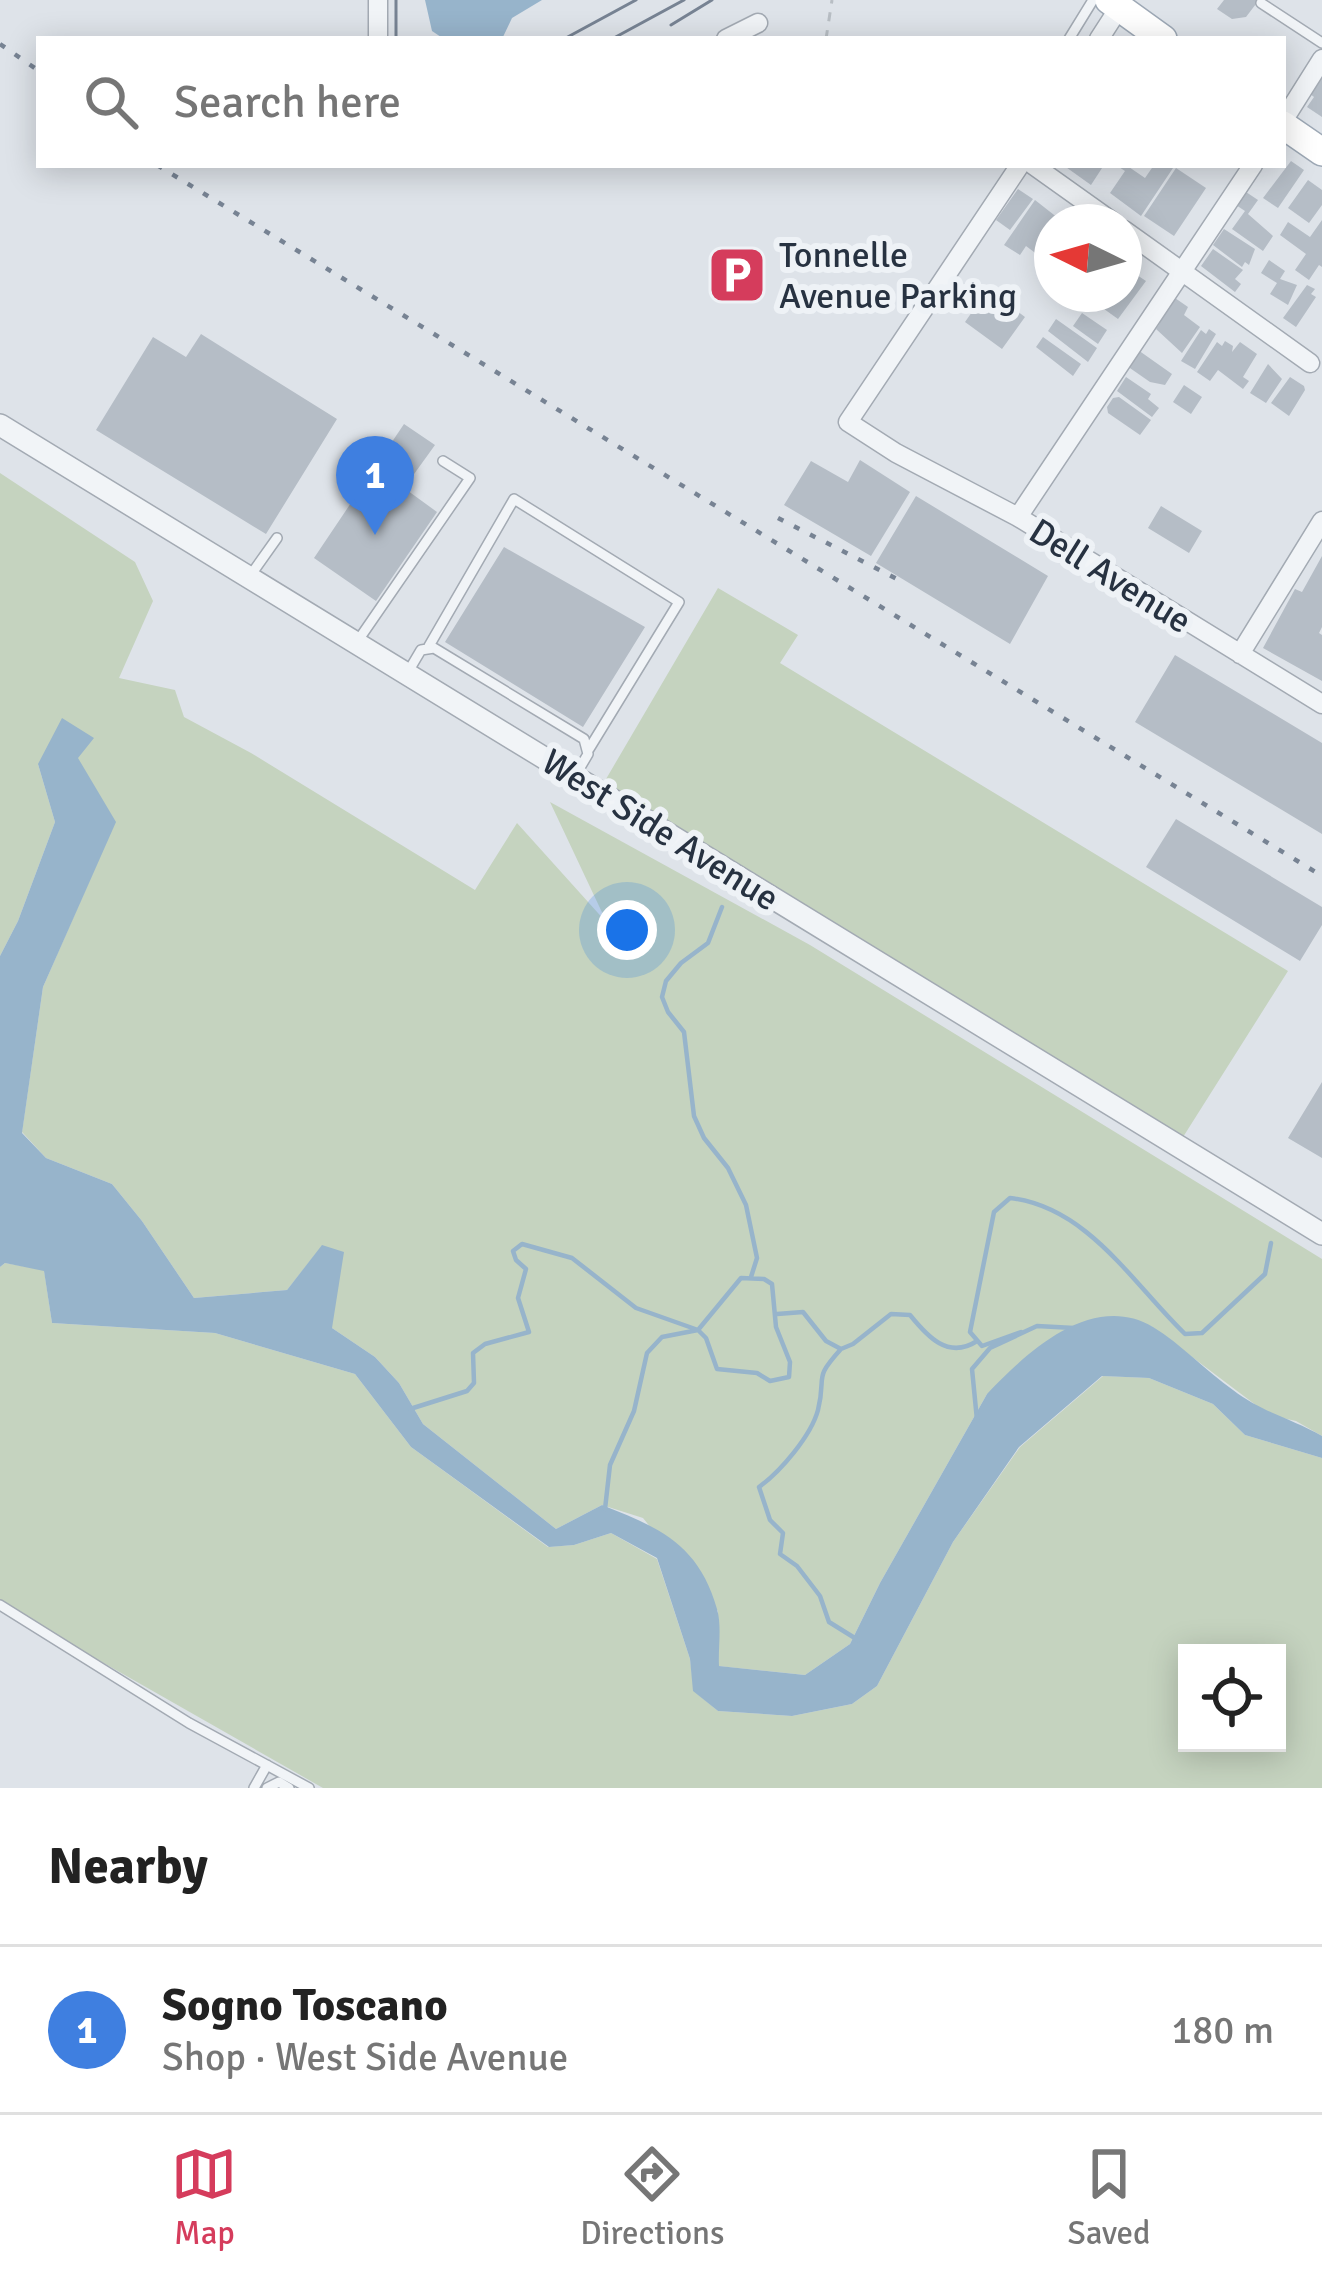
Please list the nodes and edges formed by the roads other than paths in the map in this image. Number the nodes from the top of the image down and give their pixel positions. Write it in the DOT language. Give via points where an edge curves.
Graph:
graph roads {
  1 [pos="378,0"];
  2 [pos="1111,2"];
  3 [pos="1261,2"];
  4 [pos="758,23"];
  5 [pos="378,36"];
  6 [pos="732,36"];
  7 [pos="1072,36"];
  8 [pos="1100,36"];
  9 [pos="1159,36"];
  10 [pos="1322,43"];
  11 [pos="1322,59"];
  12 [pos="1286,118"];
  13 [pos="1286,125"];
  14 [pos="1322,152"];
  15 [pos="1018,168"];
  16 [pos="1037,168"];
  17 [pos="1251,168"];
  18 [pos="1088,204"];
  19 [pos="1142,243"];
  20 [pos="1182,271"];
  21 [pos="1310,364"];
  22 [pos="0,425"];
  23 [pos="443,461"];
  24 [pos="1018,517"];
  25 [pos="1322,520"];
  26 [pos="277,538"];
  27 [pos="250,577"];
  28 [pos="357,641"];
  29 [pos="429,646"];
  30 [pos="1240,654"];
  31 [pos="408,672"];
  32 [pos="1322,704"];
  33 [pos="589,749"];
  34 [pos="575,776"];
  35 [pos="1322,1234"];
  36 [pos="0,1605"];
  37 [pos="267,1765"];
  38 [pos="269,1786"];
  39 [pos="254,1788"];
  40 [pos="289,1788"];
  41 [pos="309,1788"];
  1 -- 5 [label="street"];
  2 -- 7 [label="lane"];
  2 -- 8 [label="street"];
  2 -- 9 [label="main road"];
  3 -- 10 [label="lane"];
  4 -- 6 [label="street"];
  11 -- 12 [label="street"];
  13 -- 14 [label="main road"];
  15 -- 24 [label="street, Dell Avenue" via="848,422"];
  16 -- 18 [label="street"];
  17 -- 20 [label="street"];
  19 -- 20 [label="street"];
  20 -- 21 [label="street"];
  20 -- 24 [label="street"];
  22 -- 27 [label="street, West Side Avenue"];
  23 -- 28 [label="lane" via="470,478"];
  24 -- 30 [label="street, Dell Avenue"];
  25 -- 30 [label="street"];
  26 -- 27 [label="lane"];
  27 -- 28 [label="street, West Side Avenue"];
  28 -- 31 [label="street, West Side Avenue"];
  29 -- 31 [label="lane"];
  29 -- 33 [label="lane"];
  29 -- 33 [label="lane" via="514,499 661,590 679,602"];
  30 -- 32 [label="street, Dell Avenue"];
  31 -- 34 [label="street, West Side Avenue"];
  33 -- 34 [label="lane"];
  34 -- 35 [label="street, West Side Avenue"];
  36 -- 37 [label="lane"];
  37 -- 38 [label="lane"];
  37 -- 39 [label="lane"];
  37 -- 41 [label="lane"];
  38 -- 40 [label="lane"];
}
